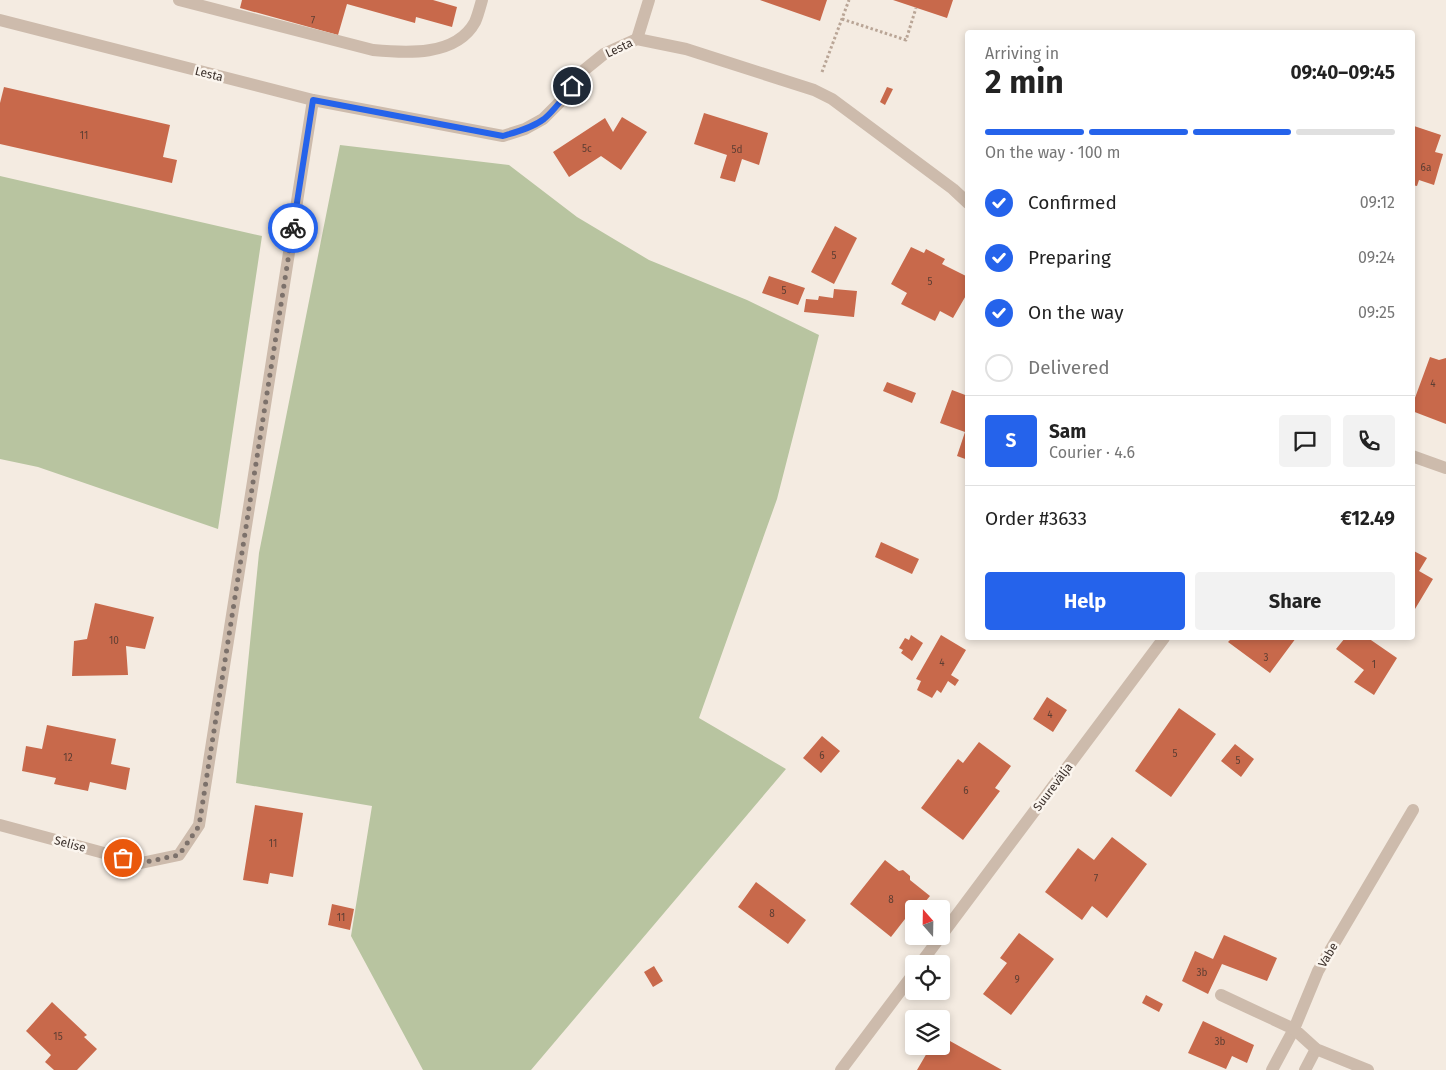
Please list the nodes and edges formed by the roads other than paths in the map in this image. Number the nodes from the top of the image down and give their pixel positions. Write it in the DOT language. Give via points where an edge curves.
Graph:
graph roads {
  1 [pos="179,0"];
  2 [pos="482,0"];
  3 [pos="649,0"];
  4 [pos="0,20"];
  5 [pos="637,39"];
  6 [pos="313,100"];
  7 [pos="965,200"];
  8 [pos="1415,457"];
  9 [pos="1446,468"];
  10 [pos="1163,640"];
  11 [pos="1413,810"];
  12 [pos="0,825"];
  13 [pos="950,924"];
  14 [pos="905,985"];
  15 [pos="1221,995"];
  16 [pos="1294,1029"];
  17 [pos="1316,1049"];
  18 [pos="841,1070"];
  19 [pos="1272,1070"];
  20 [pos="1305,1070"];
  21 [pos="1368,1070"];
  1 -- 2 [label="street" via="364,48 403,53 438,49 458,40 474,23"];
  3 -- 5 [label="street"];
  4 -- 6 [label="street, Lesta"];
  5 -- 6 [label="street, Lesta" via="604,54 583,72 543,119 503,136"];
  5 -- 7 [label="street, Lesta" via="686,49 814,90 832,99"];
  6 -- 12 [label="street, Selise" via="199,826 179,855 141,863"];
  8 -- 9 [label="street"];
  10 -- 13 [label="street, Suurevälja"];
  11 -- 16 [label="street, Vabe" via="1318,971"];
  14 -- 18 [label="street"];
  15 -- 16 [label="street"];
  16 -- 17 [label="street"];
  16 -- 19 [label="street, Vabe"];
  17 -- 20 [label="street"];
  17 -- 21 [label="street"];
}
